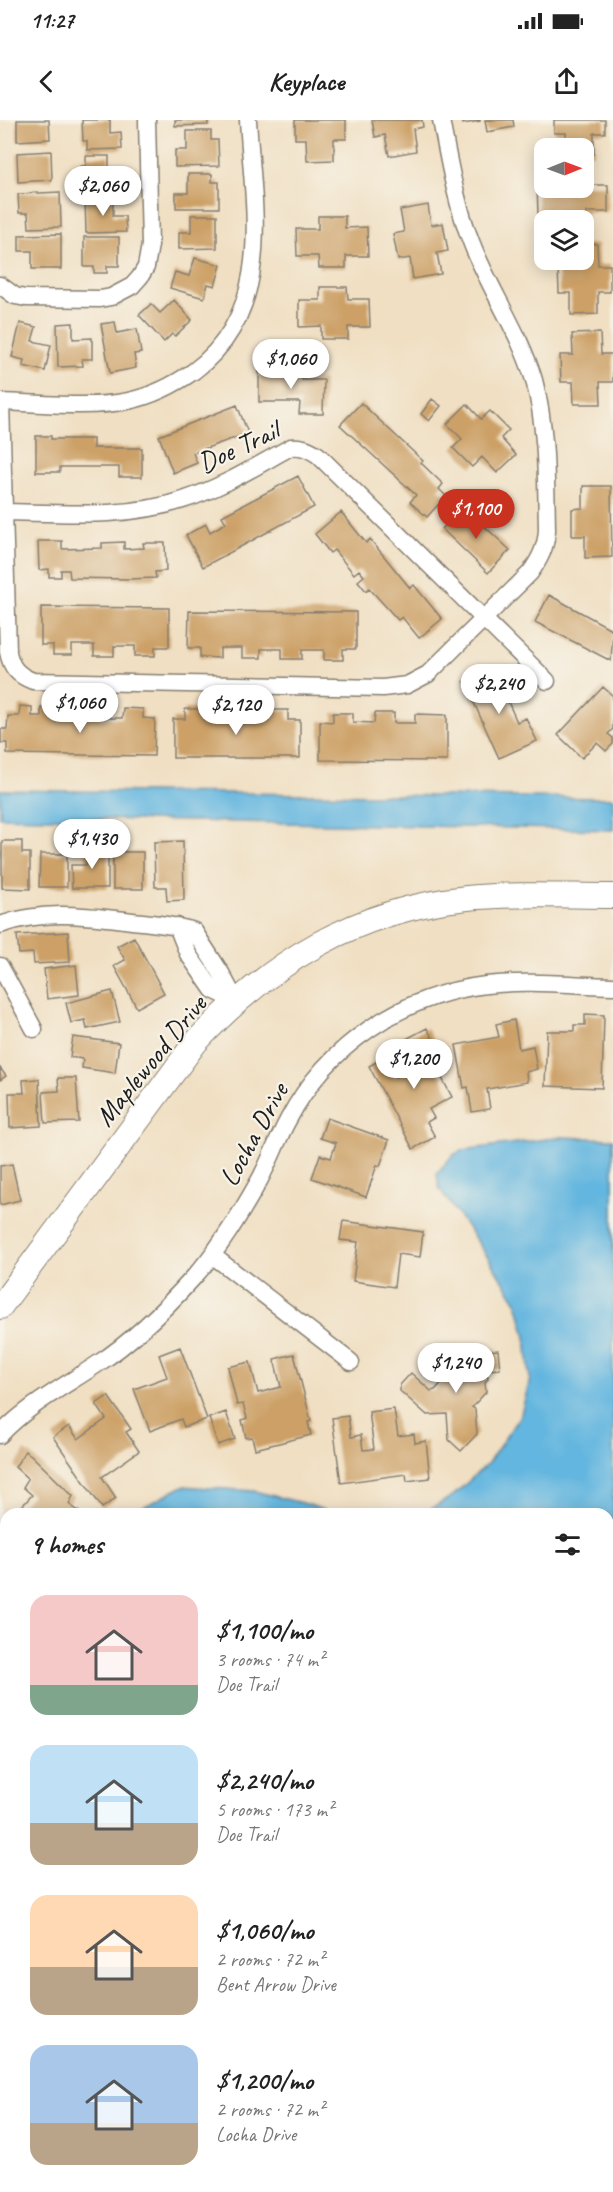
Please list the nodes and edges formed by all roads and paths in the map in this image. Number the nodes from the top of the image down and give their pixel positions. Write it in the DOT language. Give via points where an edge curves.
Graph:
graph roads {
  1 [pos="147,120"];
  2 [pos="248,120"];
  3 [pos="441,120"];
  4 [pos="0,285"];
  5 [pos="0,402"];
  6 [pos="4,512"];
  7 [pos="484,619"];
  8 [pos="547,681"];
  9 [pos="613,896"];
  10 [pos="0,925"];
  11 [pos="0,966"];
  12 [pos="613,986"];
  13 [pos="236,1001"];
  14 [pos="34,1029"];
  15 [pos="212,1255"];
  16 [pos="0,1306"];
  17 [pos="351,1362"];
  18 [pos="0,1435"];
  1 -- 4 [label="street" via="150,245 140,277 122,293 100,299 26,298 15,296"];
  2 -- 5 [label="street" via="255,242 252,276 237,320 209,358 170,386 126,401"];
  3 -- 7 [label="street" via="454,187 471,243 533,378 544,444 547,530 540,559"];
  5 -- 6 [label="street"];
  6 -- 7 [label="street, Doe Trail" via="104,514 162,506 216,487 291,447 301,447 318,455"];
  6 -- 7 [label="street" via="8,652 15,671 33,681 395,687 428,674"];
  7 -- 8 [label="street, Doe Trail"];
  9 -- 13 [label="street, Maplewood Drive" via="465,898 382,916 304,952"];
  10 -- 13 [label="street" via="25,917 73,914 194,931"];
  11 -- 14 [label="street"];
  12 -- 15 [label="street, Locha Drive" via="510,984 462,989 409,1006 360,1034 320,1073 300,1100 260,1180"];
  13 -- 16 [label="street, Maplewood Drive" via="195,1043"];
  15 -- 17 [label="street"];
  15 -- 18 [label="street, Locha Drive" via="166,1308 134,1336 34,1405"];
}
